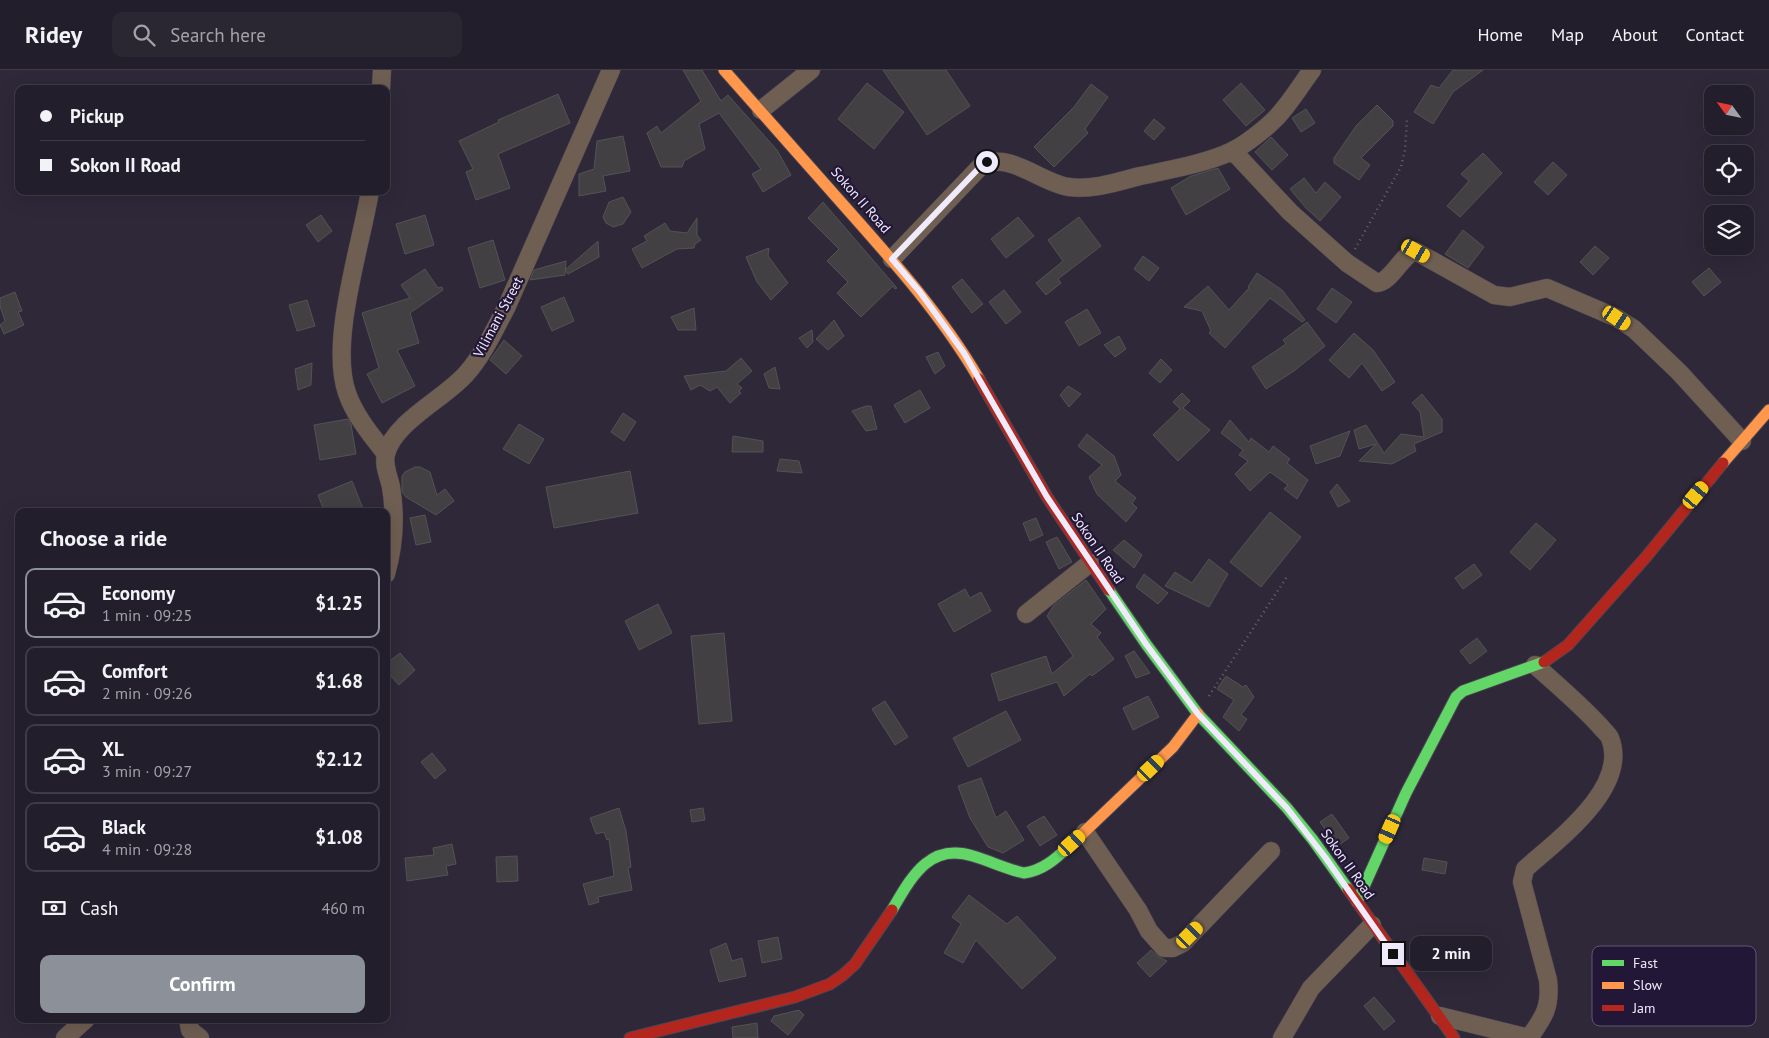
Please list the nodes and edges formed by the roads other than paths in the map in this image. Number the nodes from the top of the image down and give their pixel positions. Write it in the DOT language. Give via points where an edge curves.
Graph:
graph roads {
  1 [pos="382,70"];
  2 [pos="611,70"];
  3 [pos="724,70"];
  4 [pos="811,70"];
  5 [pos="1312,70"];
  6 [pos="381,85"];
  7 [pos="760,110"];
  8 [pos="1233,151"];
  9 [pos="369,195"];
  10 [pos="892,259"];
  11 [pos="1769,410"];
  12 [pos="1742,441"];
  13 [pos="386,454"];
  14 [pos="390,557"];
  15 [pos="1090,563"];
  16 [pos="1026,614"];
  17 [pos="1535,665"];
  18 [pos="1198,714"];
  19 [pos="1085,832"];
  20 [pos="1271,851"];
  21 [pos="1357,902"];
  22 [pos="1372,924"];
  23 [pos="1440,1016"];
  24 [pos="82,1023"];
  25 [pos="189,1023"];
  26 [pos="65,1038"];
  27 [pos="200,1038"];
  28 [pos="630,1038"];
  29 [pos="1282,1038"];
  30 [pos="1454,1038"];
  31 [pos="1529,1038"];
  1 -- 6 [label="street"];
  2 -- 13 [label="street, Vilimani Street" via="507,306 488,341 466,374 411,418"];
  3 -- 7 [label="street, Sokon II Road"];
  4 -- 7 [label="street"];
  5 -- 8 [label="street" via="1274,121"];
  7 -- 10 [label="street, Sokon II Road"];
  8 -- 10 [label="street" via="1091,187 1068,187 1013,164 987,162"];
  8 -- 12 [label="street" via="1290,212 1370,280 1380,283 1408,254 1415,251 1494,295 1510,297 1547,288 1617,318 1679,372"];
  9 -- 13 [label="street" via="341,345 342,368 346,391 354,409"];
  10 -- 15 [label="street, Sokon II Road" via="964,353 1047,497"];
  11 -- 12 [label="street"];
  12 -- 17 [label="street" via="1568,645"];
  13 -- 14 [label="street" via="394,517"];
  15 -- 16 [label="street"];
  15 -- 18 [label="street, Sokon II Road"];
  17 -- 21 [label="street" via="1463,691 1456,698 1406,793"];
  17 -- 31 [label="street" via="1610,737 1612,756 1610,773 1599,799 1525,869 1522,882 1549,992 1546,1011"];
  18 -- 19 [label="street" via="1173,746"];
  18 -- 21 [label="street, Sokon II Road" via="1287,808"];
  19 -- 20 [label="street" via="1164,948 1183,943"];
  19 -- 28 [label="street" via="1048,865 1032,872 1014,872 955,852 941,854 925,863 912,877 850,970 838,979 795,997"];
  21 -- 22 [label="street, Sokon II Road"];
  22 -- 23 [label="street, Sokon II Road"];
  22 -- 29 [label="street" via="1311,988"];
  23 -- 30 [label="street, Sokon II Road"];
  23 -- 31 [label="street"];
  24 -- 26 [label="street"];
  25 -- 27 [label="street" via="190,1030"];
}
